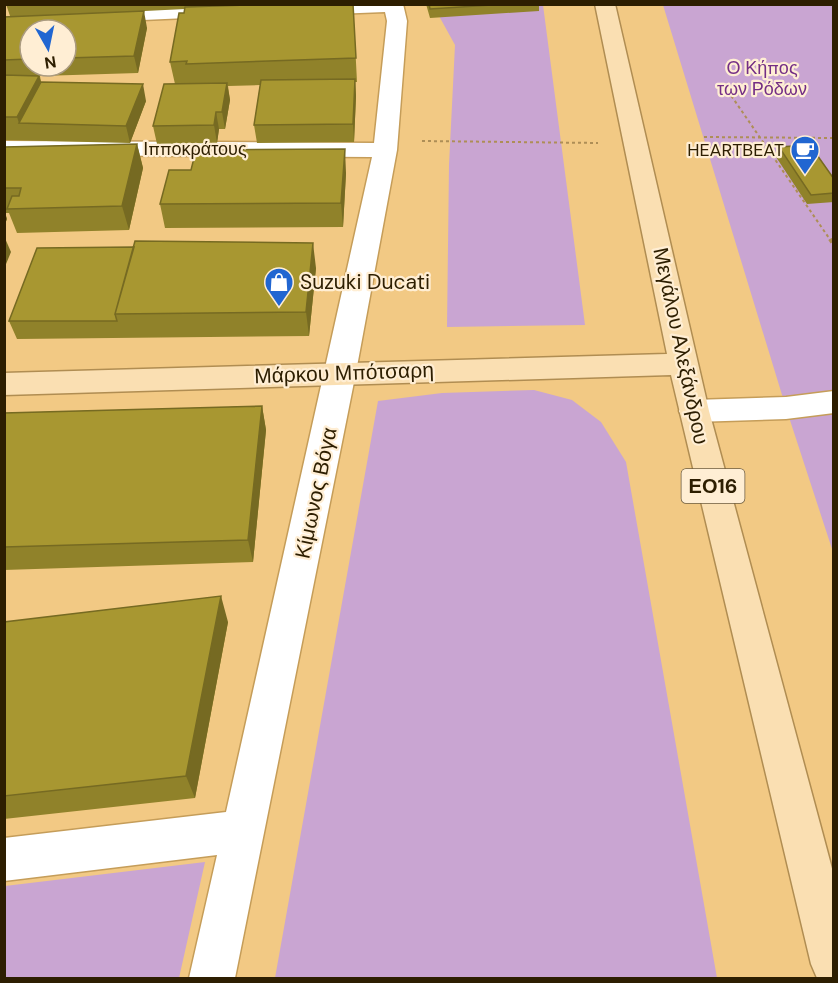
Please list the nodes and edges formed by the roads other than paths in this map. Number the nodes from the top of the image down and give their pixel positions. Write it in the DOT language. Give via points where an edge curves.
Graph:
graph roads {
  1 [pos="605,4"];
  2 [pos="394,5"];
  3 [pos="288,10"];
  4 [pos="241,12"];
  5 [pos="75,17"];
  6 [pos="385,145"];
  7 [pos="4,147"];
  8 [pos="683,364"];
  9 [pos="341,372"];
  10 [pos="4,384"];
  11 [pos="834,402"];
  12 [pos="694,411"];
  13 [pos="244,831"];
  14 [pos="4,860"];
  15 [pos="834,964"];
  16 [pos="213,978"];
  1 -- 8 [label="main road, Μεγάλου Αλεξάνδρου / ΕΟ16"];
  2 -- 3 [label="street"];
  2 -- 6 [label="street, Κίμωνος Βόγα" via="397,21"];
  4 -- 5 [label="street"];
  6 -- 7 [label="street, Ιπποκράτους"];
  6 -- 9 [label="street, Κίμωνος Βόγα"];
  8 -- 9 [label="main road, Μάρκου Μπότσαρη"];
  8 -- 12 [label="main road, Μεγάλου Αλεξάνδρου / ΕΟ16"];
  9 -- 10 [label="main road, Μάρκου Μπότσαρη"];
  9 -- 13 [label="street, Κίμωνος Βόγα"];
  11 -- 12 [label="street"];
  12 -- 15 [label="main road, Μεγάλου Αλεξάνδρου / ΕΟ16"];
  13 -- 14 [label="street"];
  13 -- 16 [label="street, Κίμωνος Βόγα"];
}
